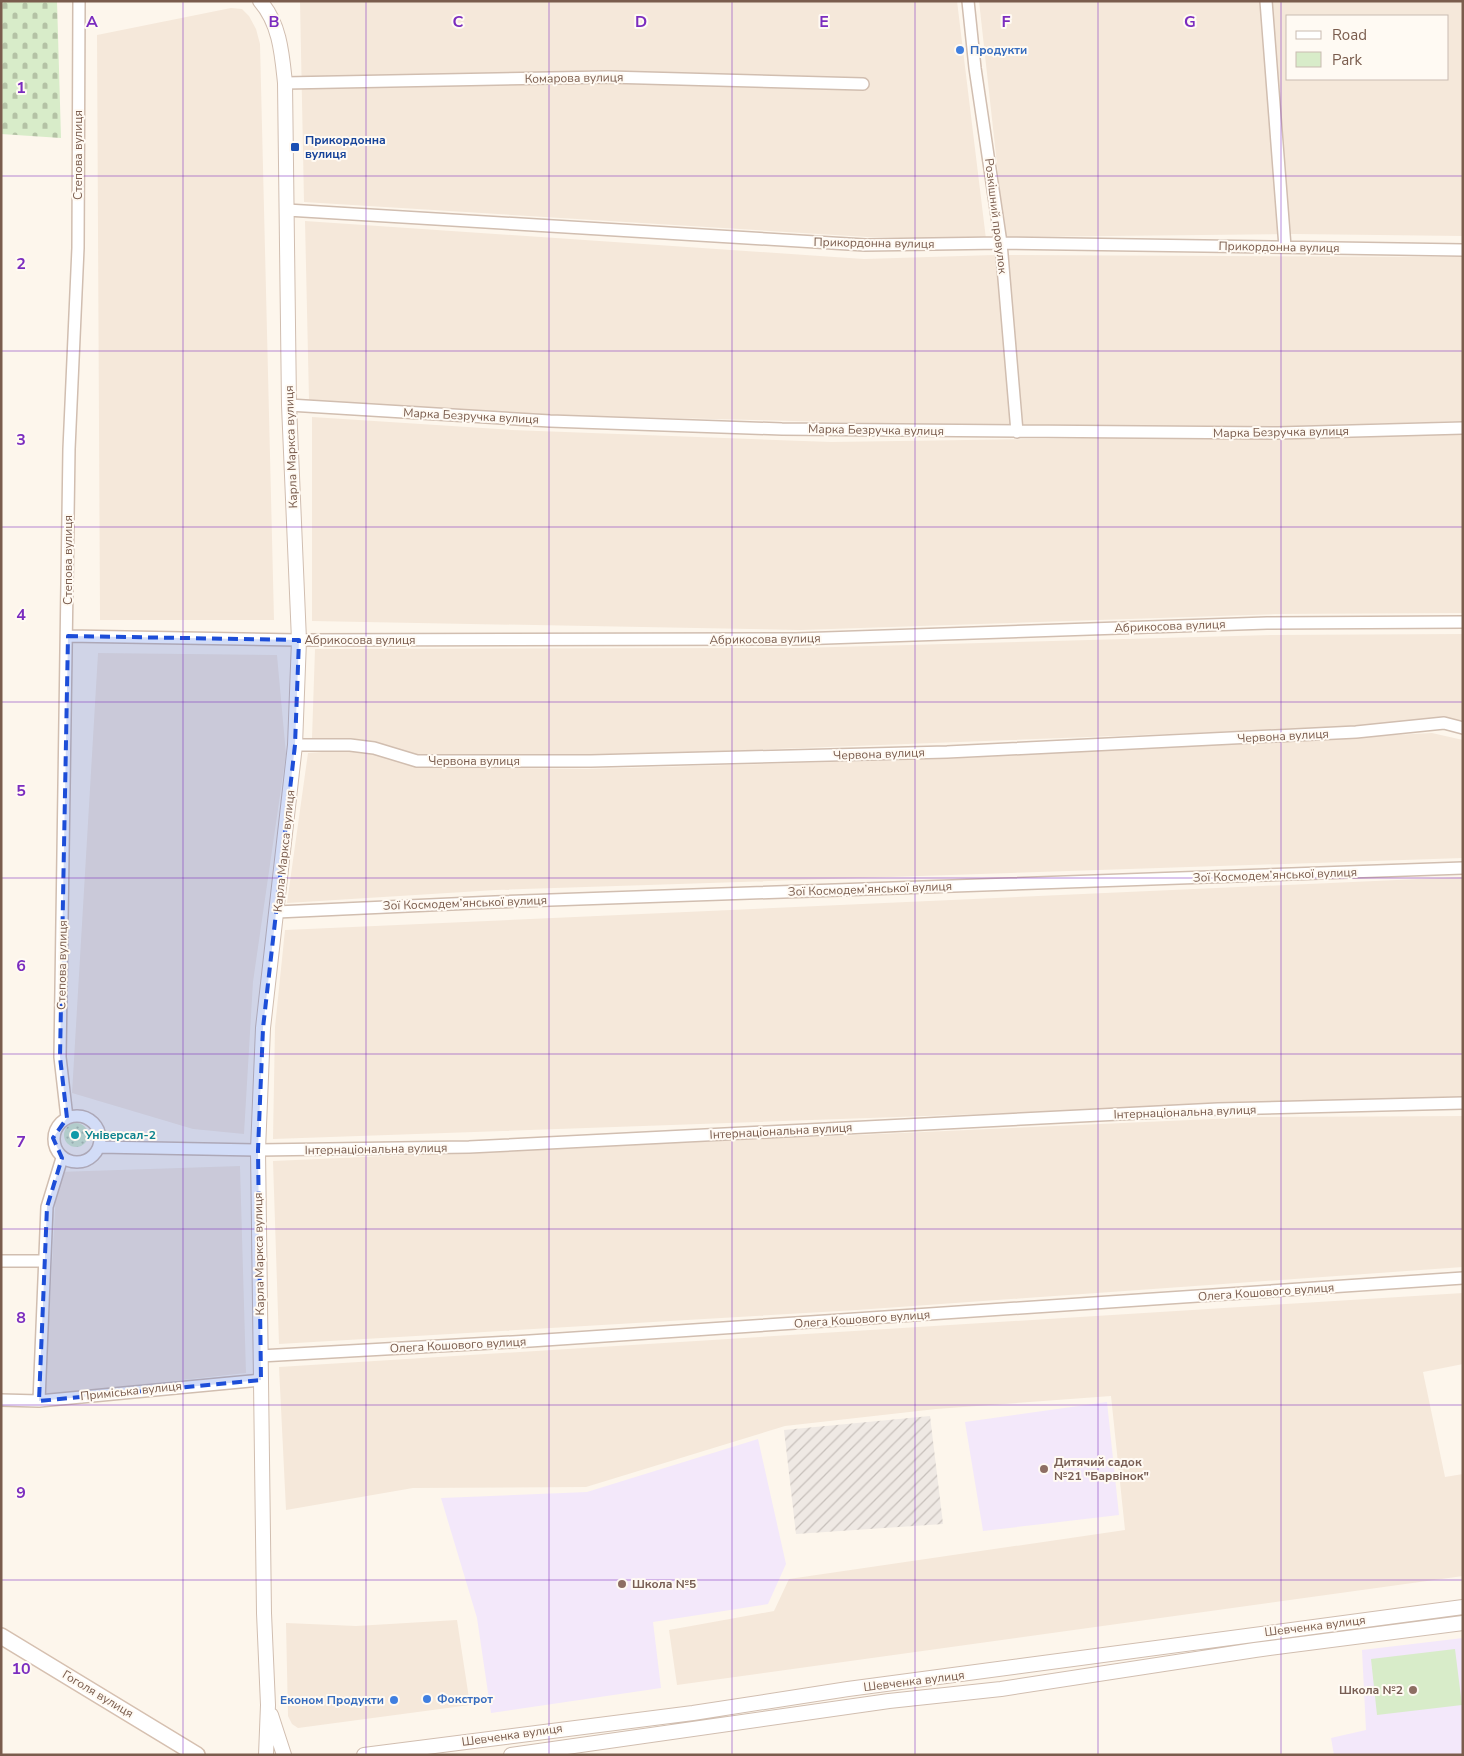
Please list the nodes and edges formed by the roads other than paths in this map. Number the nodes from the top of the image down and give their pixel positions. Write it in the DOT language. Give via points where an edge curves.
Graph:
graph roads {
  1 [pos="79,1"];
  2 [pos="968,1"];
  3 [pos="1266,1"];
  4 [pos="267,5"];
  5 [pos="285,83"];
  6 [pos="863,84"];
  7 [pos="287,210"];
  8 [pos="1001,244"];
  9 [pos="1285,247"];
  10 [pos="1463,250"];
  11 [pos="289,405"];
  12 [pos="1463,428"];
  13 [pos="1017,432"];
  14 [pos="1463,622"];
  15 [pos="68,636"];
  16 [pos="299,640"];
  17 [pos="1463,728"];
  18 [pos="295,745"];
  19 [pos="1463,868"];
  20 [pos="277,912"];
  21 [pos="1463,1104"];
  22 [pos="67,1118"];
  23 [pos="99,1147"];
  24 [pos="258,1150"];
  25 [pos="62,1158"];
  26 [pos="1,1261"];
  27 [pos="44,1261"];
  28 [pos="1463,1278"];
  29 [pos="260,1356"];
  30 [pos="261,1380"];
  31 [pos="1,1400"];
  32 [pos="39,1401"];
  33 [pos="1463,1607"];
  34 [pos="1463,1623"];
  35 [pos="1,1636"];
  36 [pos="1106,1656"];
  37 [pos="1109,1673"];
  38 [pos="268,1705"];
  39 [pos="746,1705"];
  40 [pos="749,1722"];
  41 [pos="198,1754"];
  42 [pos="266,1755"];
  43 [pos="284,1755"];
  44 [pos="364,1755"];
  45 [pos="511,1755"];
  1 -- 15 [label="street, Степова вулиця" via="78,248 69,449"];
  2 -- 8 [label="street, Розкішний провулок"];
  3 -- 9 [label="street"];
  4 -- 5 [label="street, Карла Маркса вулиця" via="280,42"];
  5 -- 6 [label="street, Комарова вулиця" via="608,77"];
  5 -- 7 [label="street, Карла Маркса вулиця"];
  7 -- 8 [label="street, Прикордонна вулиця" via="865,245"];
  7 -- 11 [label="street, Карла Маркса вулиця"];
  8 -- 9 [label="street, Прикордонна вулиця"];
  8 -- 13 [label="street, Розкішний провулок"];
  9 -- 10 [label="street, Прикордонна вулиця"];
  11 -- 13 [label="street, Марка Безручка вулиця" via="569,422"];
  11 -- 16 [label="street, Карла Маркса вулиця"];
  12 -- 13 [label="street, Марка Безручка вулиця" via="1278,433"];
  14 -- 16 [label="street, Абрикосова вулиця" via="1258,623 796,639"];
  15 -- 16 [label="street, Абрикосова вулиця"];
  15 -- 22 [label="street, Степова вулиця" via="60,1057"];
  16 -- 18 [label="street, Карла Маркса вулиця"];
  17 -- 18 [label="street, Червона вулиця" via="1444,723 1356,732 947,752 591,761 417,762 374,748"];
  18 -- 20 [label="street, Карла Маркса вулиця"];
  19 -- 20 [label="street, Зої Космодем’янської вулиця"];
  20 -- 24 [label="street, Карла Маркса вулиця" via="262,1028"];
  21 -- 24 [label="street, Інтернаціональна вулиця" via="1218,1109 469,1147"];
  22 -- 23 [label="street" via="74,1116 90,1120 100,1132"];
  22 -- 25 [label="street" via="55,1129 53,1138"];
  23 -- 24 [label="street, Інтернаціональна вулиця"];
  23 -- 25 [label="street" via="96,1154 84,1162"];
  24 -- 29 [label="street, Карла Маркса вулиця"];
  25 -- 27 [label="street" via="47,1207"];
  26 -- 27 [label="street"];
  27 -- 32 [label="street"];
  28 -- 29 [label="street, Олега Кошового вулиця" via="530,1341"];
  29 -- 30 [label="street, Карла Маркса вулиця"];
  30 -- 32 [label="street, Приміська вулиця"];
  30 -- 38 [label="street, Карла Маркса вулиця"];
  31 -- 32 [label="street, Приміська вулиця"];
  33 -- 36 [label="street, Шевченка вулиця"];
  34 -- 37 [label="street, Шевченка вулиця" via="1251,1650"];
  35 -- 41 [label="main road, Гоголя вулиця"];
  36 -- 37 [label="street"];
  36 -- 39 [label="street, Шевченка вулиця"];
  37 -- 40 [label="street, Шевченка вулиця"];
  38 -- 42 [label="street, Карла Маркса вулиця"];
  38 -- 43 [label="street, Карла Маркса вулиця"];
  39 -- 40 [label="street"];
  39 -- 44 [label="street, Шевченка вулиця"];
  40 -- 45 [label="street, Шевченка вулиця"];
}
